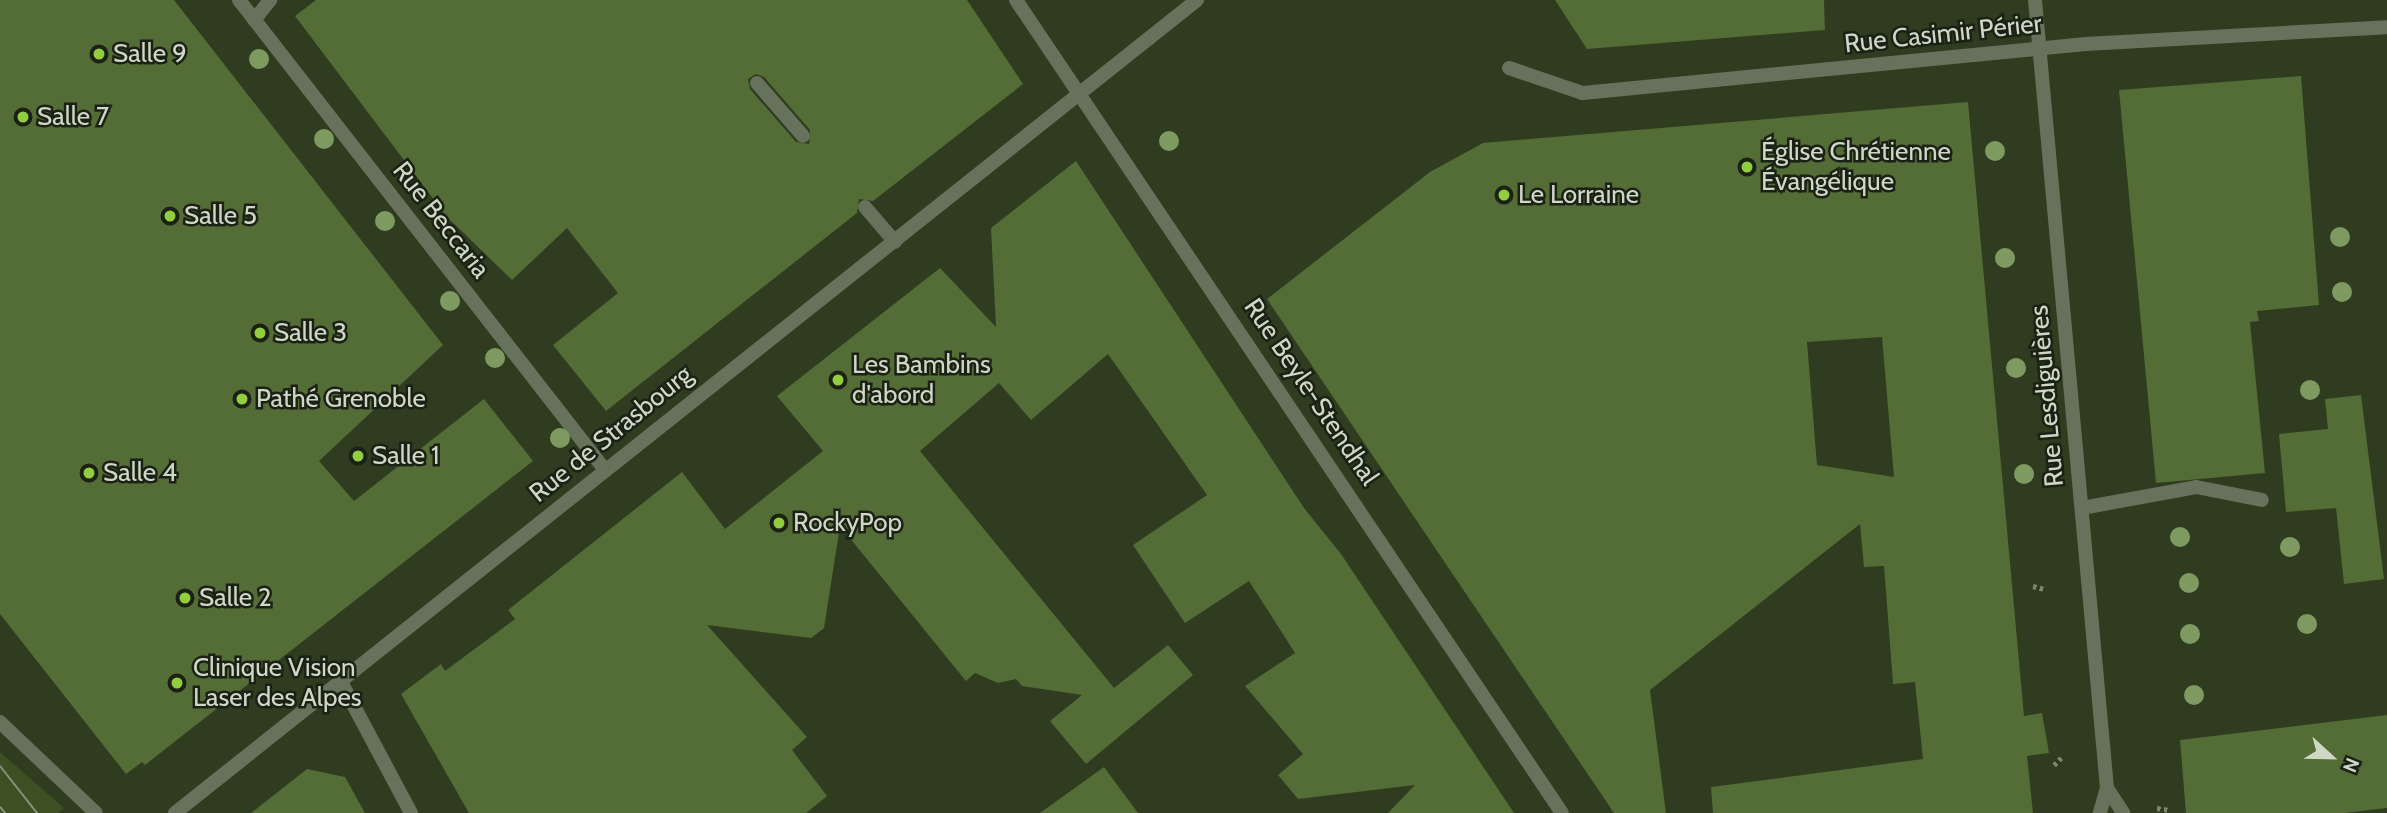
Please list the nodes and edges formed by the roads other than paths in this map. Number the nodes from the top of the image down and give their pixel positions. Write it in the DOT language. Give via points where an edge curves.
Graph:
graph roads {
  1 [pos="239,0"];
  2 [pos="270,0"];
  3 [pos="1016,0"];
  4 [pos="1197,0"];
  5 [pos="2035,0"];
  6 [pos="254,20"];
  7 [pos="2387,27"];
  8 [pos="2039,47"];
  9 [pos="1509,68"];
  10 [pos="757,83"];
  11 [pos="1077,93"];
  12 [pos="803,136"];
  13 [pos="864,207"];
  14 [pos="895,242"];
  15 [pos="605,470"];
  16 [pos="2262,500"];
  17 [pos="2082,508"];
  18 [pos="340,680"];
  19 [pos="0,722"];
  20 [pos="2107,788"];
  21 [pos="96,813"];
  22 [pos="175,813"];
  23 [pos="411,813"];
  24 [pos="1562,813"];
  25 [pos="2100,813"];
  26 [pos="2123,813"];
  1 -- 6 [label="street, Rue Beccaria"];
  2 -- 6 [label="street"];
  3 -- 11 [label="street, Rue Beyle-Stendhal"];
  4 -- 11 [label="street, Rue de Strasbourg"];
  5 -- 8 [label="street, Rue Lesdiguières"];
  6 -- 15 [label="street, Rue Beccaria"];
  7 -- 8 [label="street, Rue Casimir Périer"];
  8 -- 9 [label="street, Rue Casimir Périer" via="1974,58 1583,93"];
  8 -- 17 [label="street, Rue Lesdiguières"];
  10 -- 12 [label="street"];
  11 -- 14 [label="street, Rue de Strasbourg"];
  11 -- 24 [label="street, Rue Beyle-Stendhal" via="1209,282"];
  13 -- 14 [label="street"];
  14 -- 15 [label="street, Rue de Strasbourg"];
  15 -- 18 [label="street, Rue de Strasbourg"];
  16 -- 17 [label="street" via="2196,487"];
  17 -- 20 [label="street, Rue Lesdiguières"];
  18 -- 22 [label="street, Rue de Strasbourg"];
  18 -- 23 [label="street"];
  19 -- 21 [label="street"];
  20 -- 25 [label="street, Rue Lesdiguières"];
  20 -- 26 [label="street, Rue Lesdiguières"];
}
